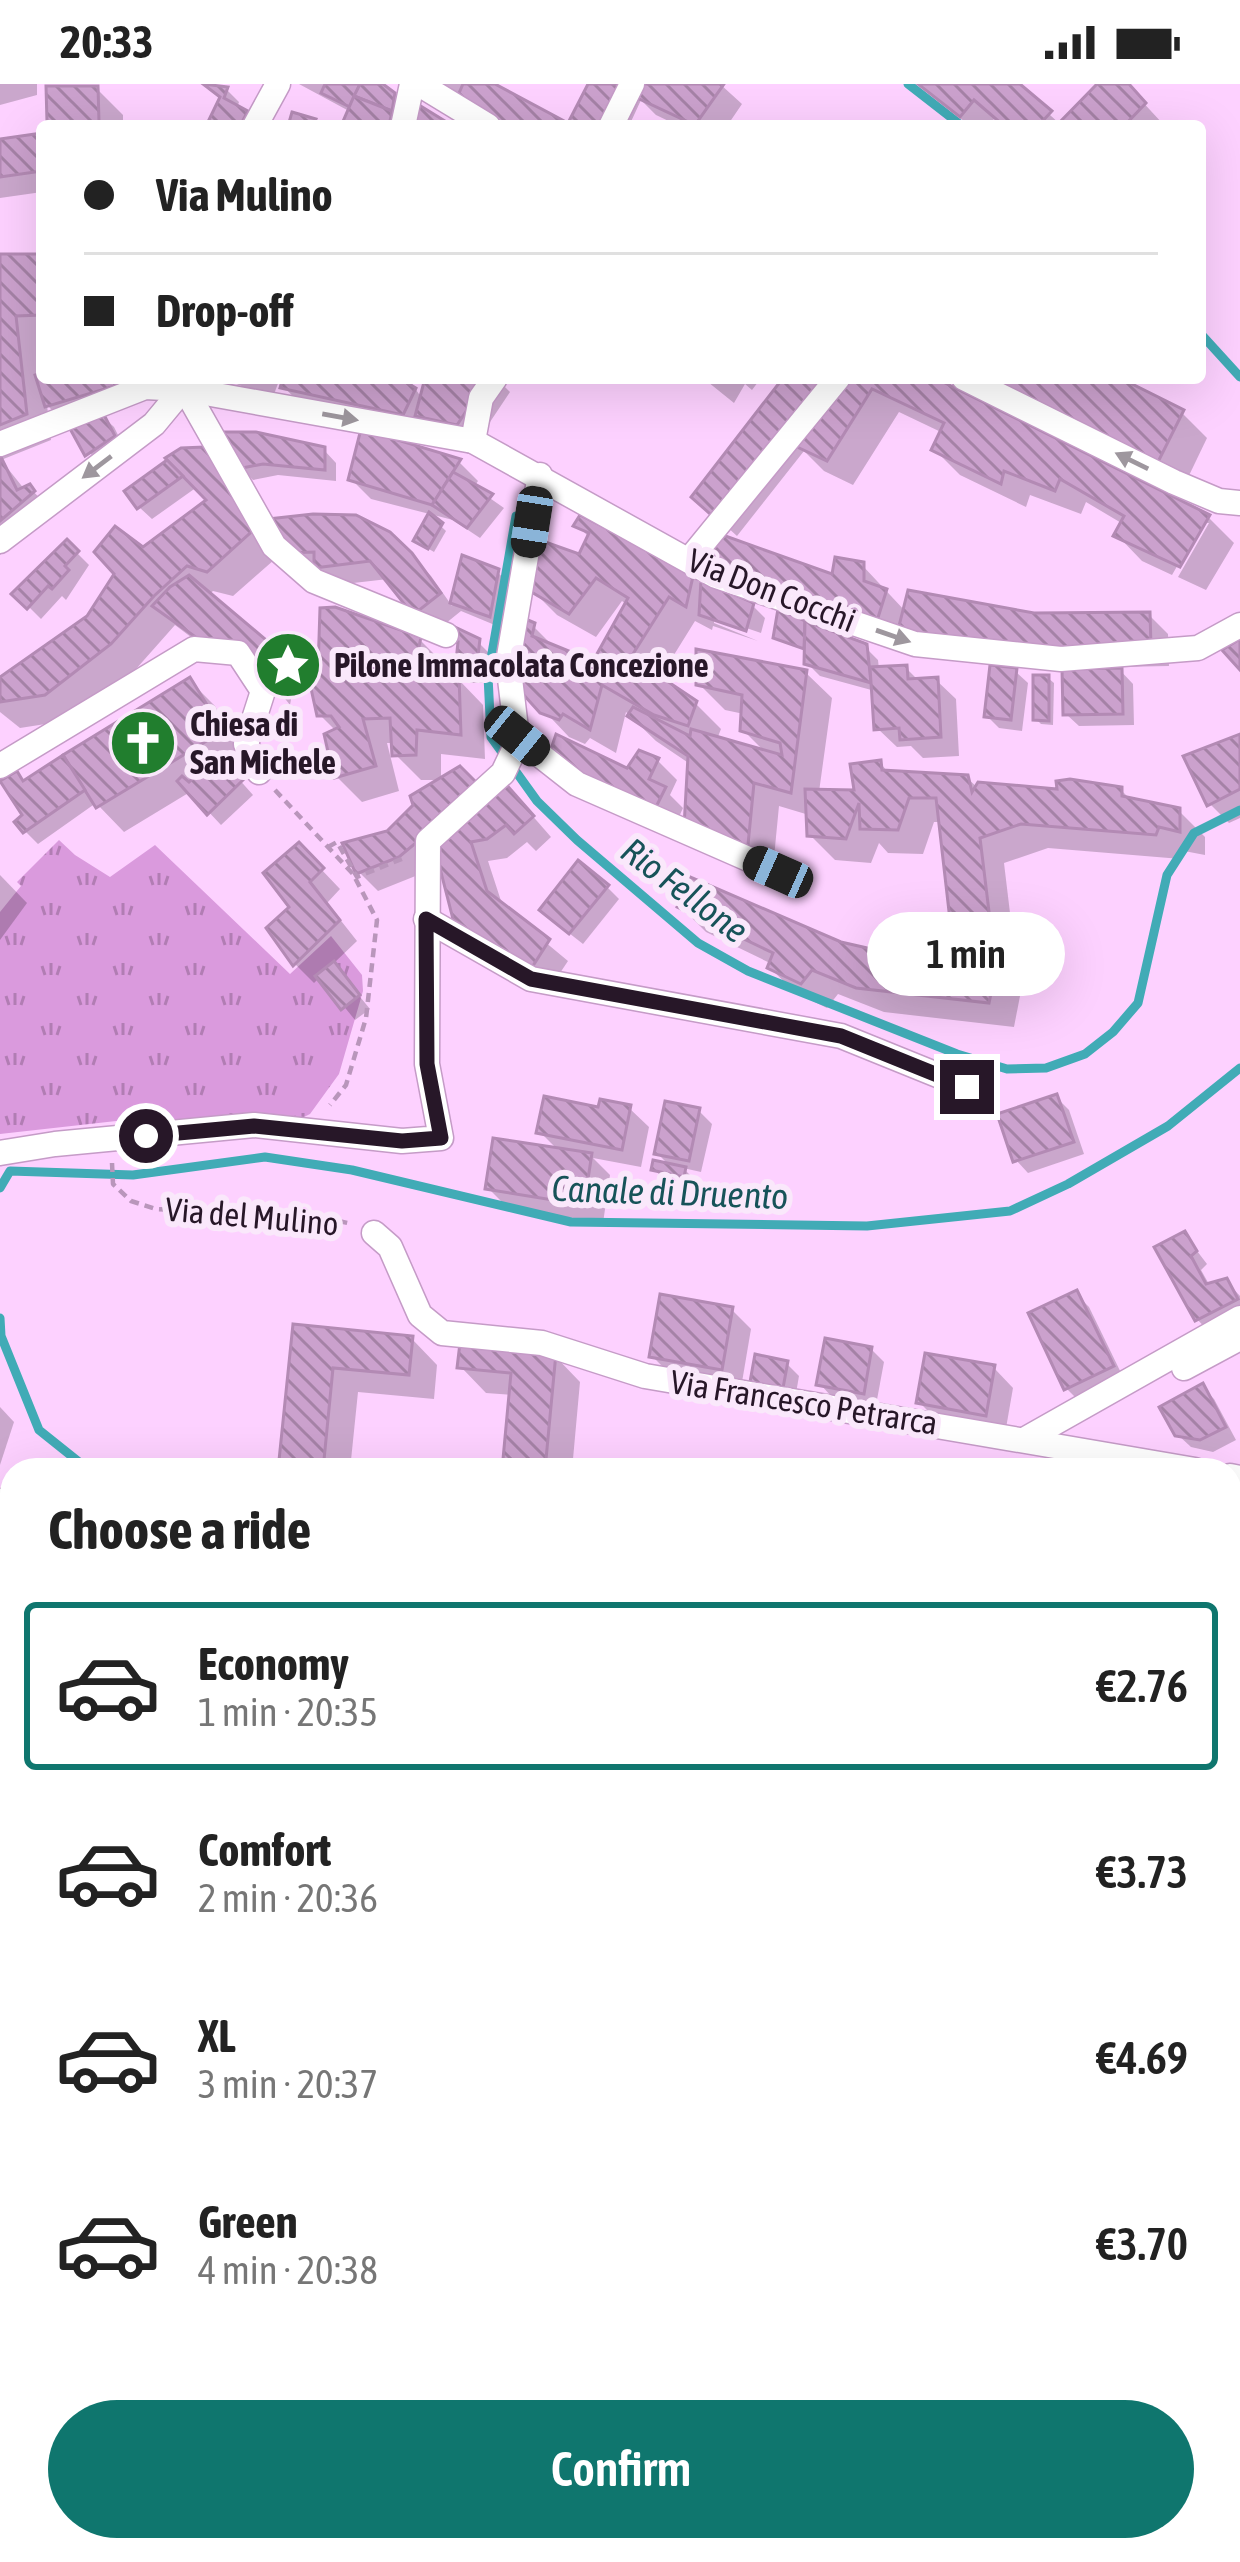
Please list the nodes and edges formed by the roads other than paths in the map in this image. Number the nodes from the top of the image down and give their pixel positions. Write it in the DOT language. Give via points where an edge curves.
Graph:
graph roads {
  1 [pos="278,84"];
  2 [pos="416,84"];
  3 [pos="632,84"];
  4 [pos="258,120"];
  5 [pos="406,120"];
  6 [pos="478,120"];
  7 [pos="614,120"];
  8 [pos="181,384"];
  9 [pos="272,384"];
  10 [pos="491,384"];
  11 [pos="833,384"];
  12 [pos="976,384"];
  13 [pos="266,403"];
  14 [pos="473,441"];
  15 [pos="0,443"];
  16 [pos="540,475"];
  17 [pos="1240,503"];
  18 [pos="0,541"];
  19 [pos="689,560"];
  20 [pos="1240,625"];
  21 [pos="446,635"];
  22 [pos="511,754"];
  23 [pos="5,757"];
  24 [pos="259,772"];
  25 [pos="778,872"];
  26 [pos="426,919"];
  27 [pos="967,1087"];
  28 [pos="0,1153"];
  29 [pos="374,1233"];
  30 [pos="420,1315"];
  31 [pos="1240,1318"];
  32 [pos="1240,1338"];
  33 [pos="1051,1450"];
  34 [pos="1109,1458"];
  1 -- 4 [label="street"];
  2 -- 5 [label="street"];
  2 -- 6 [label="street"];
  3 -- 7 [label="street"];
  8 -- 13 [label="street, Via Don Cocchi"];
  8 -- 15 [label="street, Via Don Cocchi" via="145,387"];
  8 -- 18 [label="street, one-way" via="154,424"];
  8 -- 21 [label="street" via="274,546 314,581"];
  9 -- 13 [label="street"];
  10 -- 14 [label="street"];
  11 -- 19 [label="street"];
  17 -- 12 [label="street, one-way" via="1174,482"];
  13 -- 14 [label="street, Via Don Cocchi, one-way"];
  14 -- 16 [label="street, Via Don Cocchi"];
  16 -- 19 [label="street, Via Don Cocchi"];
  16 -- 22 [label="street" via="508,662"];
  19 -- 20 [label="street, Via Don Cocchi, one-way" via="914,644 1061,659 1198,648"];
  22 -- 25 [label="street"];
  22 -- 26 [label="street" via="428,841"];
  23 -- 24 [label="street" via="194,649 238,653 263,691 246,744"];
  26 -- 27 [label="street" via="531,979 841,1036"];
  26 -- 28 [label="street" via="427,1064 441,1138 254,1126 111,1151"];
  29 -- 30 [label="street, Via del Mulino" via="391,1247"];
  30 -- 33 [label="street, Via Francesco Petrarca" via="442,1333 542,1343 645,1376"];
  31 -- 33 [label="street"];
  32 -- 33 [label="street"];
  33 -- 34 [label="street, Via Francesco Petrarca"];
}
